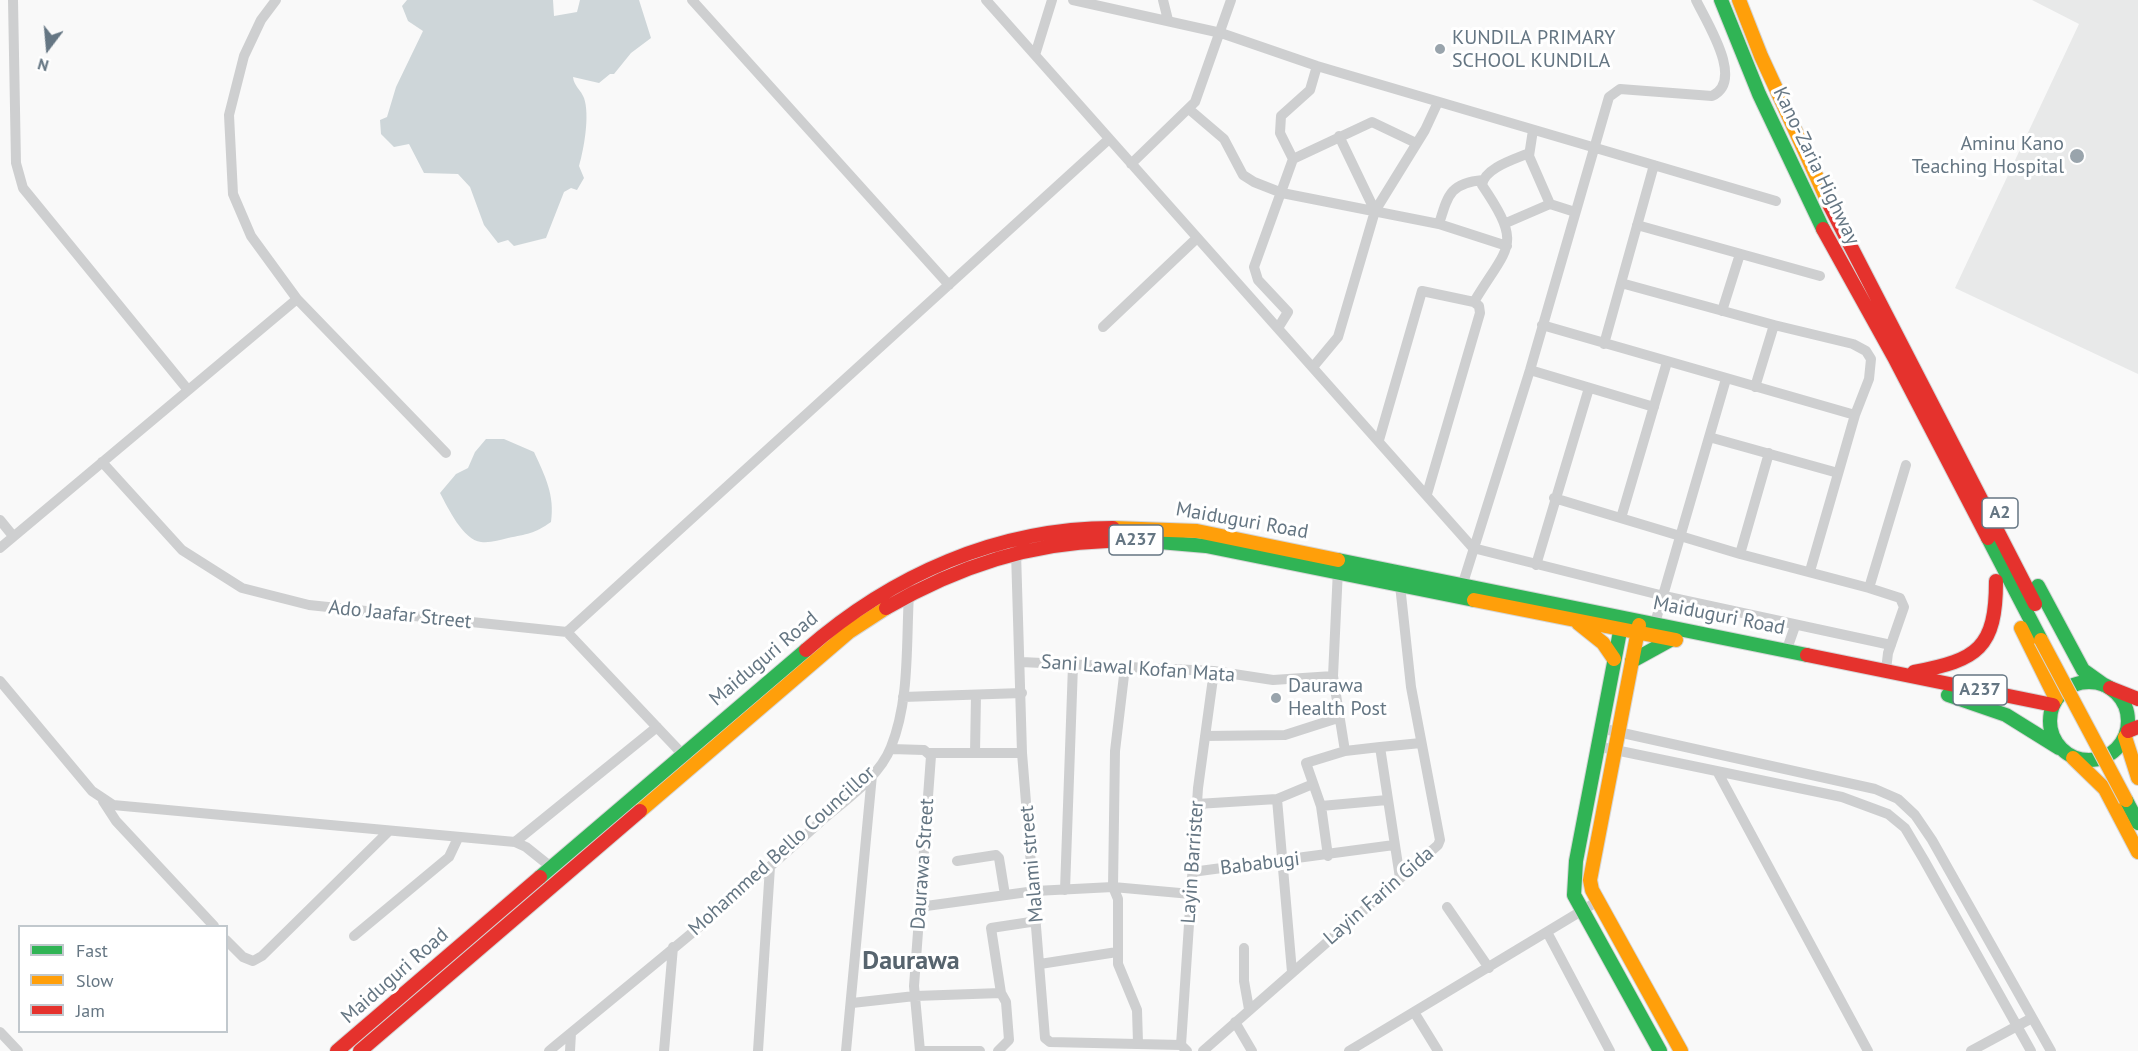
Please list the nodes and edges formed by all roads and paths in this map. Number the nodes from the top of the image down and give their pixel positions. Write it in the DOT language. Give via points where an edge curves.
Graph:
graph roads {
  1 [pos="13,0"];
  2 [pos="276,0"];
  3 [pos="692,0"];
  4 [pos="986,0"];
  5 [pos="1052,0"];
  6 [pos="1073,0"];
  7 [pos="1163,0"];
  8 [pos="1230,0"];
  9 [pos="1696,0"];
  10 [pos="1721,0"];
  11 [pos="1739,0"];
  12 [pos="1168,20"];
  13 [pos="1221,33"];
  14 [pos="1035,55"];
  15 [pos="1317,66"];
  16 [pos="1438,102"];
  17 [pos="1190,110"];
  18 [pos="1533,130"];
  19 [pos="1339,136"];
  20 [pos="1109,139"];
  21 [pos="1416,143"];
  22 [pos="1593,147"];
  23 [pos="1529,153"];
  24 [pos="1293,159"];
  25 [pos="1131,164"];
  26 [pos="1654,165"];
  27 [pos="1483,180"];
  28 [pos="1282,193"];
  29 [pos="1776,201"];
  30 [pos="1550,204"];
  31 [pos="1375,211"];
  32 [pos="1575,212"];
  33 [pos="1506,223"];
  34 [pos="1439,224"];
  35 [pos="1637,225"];
  36 [pos="1197,238"];
  37 [pos="1507,246"];
  38 [pos="1740,254"];
  39 [pos="1820,276"];
  40 [pos="1621,283"];
  41 [pos="949,285"];
  42 [pos="297,299"];
  43 [pos="1474,302"];
  44 [pos="1722,311"];
  45 [pos="1542,325"];
  46 [pos="1774,326"];
  47 [pos="1103,327"];
  48 [pos="1278,328"];
  49 [pos="1604,345"];
  50 [pos="1896,348"];
  51 [pos="1667,362"];
  52 [pos="1313,367"];
  53 [pos="1530,370"];
  54 [pos="1726,379"];
  55 [pos="1755,387"];
  56 [pos="1588,388"];
  57 [pos="188,390"];
  58 [pos="1654,407"];
  59 [pos="1855,415"];
  60 [pos="1709,437"];
  61 [pos="1379,440"];
  62 [pos="446,453"];
  63 [pos="1769,453"];
  64 [pos="102,462"];
  65 [pos="1906,465"];
  66 [pos="1838,473"];
  67 [pos="1427,494"];
  68 [pos="1554,498"];
  69 [pos="1621,518"];
  70 [pos="0,520"];
  71 [pos="14,536"];
  72 [pos="1681,536"];
  73 [pos="0,548"];
  74 [pos="1473,548"];
  75 [pos="1016,552"];
  76 [pos="1740,554"];
  77 [pos="1338,558"];
  78 [pos="1536,565"];
  79 [pos="1810,572"];
  80 [pos="1338,573"];
  81 [pos="1996,581"];
  82 [pos="1463,583"];
  83 [pos="1400,585"];
  84 [pos="1869,588"];
  85 [pos="909,594"];
  86 [pos="1664,596"];
  87 [pos="1571,618"];
  88 [pos="1622,622"];
  89 [pos="1655,623"];
  90 [pos="1639,626"];
  91 [pos="1795,626"];
  92 [pos="567,633"];
  93 [pos="1672,639"];
  94 [pos="1891,645"];
  95 [pos="1787,649"];
  96 [pos="1614,659"];
  97 [pos="1632,661"];
  98 [pos="1021,662"];
  99 [pos="1073,665"];
  100 [pos="1125,667"];
  101 [pos="1886,670"];
  102 [pos="1214,671"];
  103 [pos="1907,674"];
  104 [pos="1333,676"];
  105 [pos="0,681"];
  106 [pos="2107,687"];
  107 [pos="1022,693"];
  108 [pos="976,695"];
  109 [pos="903,697"];
  110 [pos="2138,699"];
  111 [pos="2055,702"];
  112 [pos="1338,718"];
  113 [pos="657,727"];
  114 [pos="1600,728"];
  115 [pos="1618,732"];
  116 [pos="2130,732"];
  117 [pos="1205,736"];
  118 [pos="1421,743"];
  119 [pos="1596,746"];
  120 [pos="1380,747"];
  121 [pos="2059,748"];
  122 [pos="891,749"];
  123 [pos="1614,750"];
  124 [pos="1345,751"];
  125 [pos="930,753"];
  126 [pos="975,753"];
  127 [pos="1022,753"];
  128 [pos="2072,757"];
  129 [pos="688,760"];
  130 [pos="1717,771"];
  131 [pos="872,776"];
  132 [pos="2138,778"];
  133 [pos="1313,784"];
  134 [pos="2133,798"];
  135 [pos="1277,799"];
  136 [pos="1898,799"];
  137 [pos="102,800"];
  138 [pos="1387,800"];
  139 [pos="1197,804"];
  140 [pos="1321,806"];
  141 [pos="1888,813"];
  142 [pos="2138,823"];
  143 [pos="389,831"];
  144 [pos="458,838"];
  145 [pos="515,842"];
  146 [pos="1394,845"];
  147 [pos="2138,852"];
  148 [pos="1328,856"];
  149 [pos="957,861"];
  150 [pos="1283,862"];
  151 [pos="551,867"];
  152 [pos="770,867"];
  153 [pos="1192,872"];
  154 [pos="1400,878"];
  155 [pos="1113,887"];
  156 [pos="1065,890"];
  157 [pos="1035,891"];
  158 [pos="1191,894"];
  159 [pos="1005,895"];
  160 [pos="1598,901"];
  161 [pos="919,907"];
  162 [pos="1447,907"];
  163 [pos="1581,911"];
  164 [pos="1037,921"];
  165 [pos="212,925"];
  166 [pos="1547,932"];
  167 [pos="354,936"];
  168 [pos="228,942"];
  169 [pos="673,947"];
  170 [pos="1244,948"];
  171 [pos="1117,952"];
  172 [pos="1040,964"];
  173 [pos="1489,968"];
  174 [pos="1292,972"];
  175 [pos="1001,993"];
  176 [pos="915,996"];
  177 [pos="852,1003"];
  178 [pos="1249,1009"];
  179 [pos="1414,1012"];
  180 [pos="2032,1018"];
  181 [pos="1236,1022"];
  182 [pos="2017,1026"];
  183 [pos="0,1032"];
  184 [pos="571,1032"];
  185 [pos="1138,1043"];
  186 [pos="1184,1048"];
  187 [pos="18,1051"];
  188 [pos="337,1051"];
  189 [pos="360,1051"];
  190 [pos="549,1051"];
  191 [pos="570,1051"];
  192 [pos="664,1051"];
  193 [pos="758,1051"];
  194 [pos="846,1051"];
  195 [pos="920,1051"];
  196 [pos="980,1051"];
  197 [pos="998,1051"];
  198 [pos="1203,1051"];
  199 [pos="1252,1051"];
  200 [pos="1349,1051"];
  201 [pos="1438,1051"];
  202 [pos="1610,1051"];
  203 [pos="1660,1051"];
  204 [pos="1681,1051"];
  205 [pos="1868,1051"];
  206 [pos="1971,1051"];
  207 [pos="2031,1051"];
  208 [pos="2051,1051"];
  1 -- 57 [label="street" via="16,163 23,188"];
  2 -- 42 [label="street" via="261,20 244,56 229,115 230,161 233,194 251,237"];
  3 -- 41 [label="street"];
  4 -- 14 [label="street"];
  5 -- 14 [label="street"];
  6 -- 12 [label="street"];
  7 -- 12 [label="street"];
  8 -- 13 [label="street"];
  9 -- 22 [label="street" via="1721,52 1726,75 1721,92 1706,96 1613,91"];
  10 -- 50 [label="main road, Kano-Zaria Highway / A2" via="1794,172 1829,242"];
  11 -- 50 [label="main road, Kano-Zaria Highway / A2"];
  12 -- 13 [label="street"];
  13 -- 15 [label="street"];
  13 -- 17 [label="street"];
  14 -- 20 [label="street"];
  15 -- 16 [label="street"];
  15 -- 24 [label="street" via="1310,90 1281,116 1280,133"];
  16 -- 18 [label="street"];
  16 -- 21 [label="street"];
  17 -- 25 [label="street"];
  17 -- 28 [label="street" via="1224,139 1244,175"];
  18 -- 22 [label="street"];
  18 -- 23 [label="street"];
  19 -- 21 [label="street" via="1372,122"];
  19 -- 24 [label="street"];
  19 -- 31 [label="street"];
  20 -- 25 [label="street"];
  20 -- 41 [label="street"];
  21 -- 31 [label="street"];
  22 -- 26 [label="street"];
  22 -- 32 [label="street"];
  23 -- 27 [label="street" via="1490,172"];
  23 -- 30 [label="street"];
  24 -- 28 [label="street"];
  25 -- 36 [label="street"];
  26 -- 29 [label="street"];
  26 -- 35 [label="street"];
  27 -- 33 [label="street" via="1482,185"];
  27 -- 34 [label="street" via="1456,187 1447,196"];
  28 -- 31 [label="street"];
  28 -- 48 [label="street" via="1254,267 1258,280 1288,312"];
  30 -- 32 [label="street"];
  30 -- 33 [label="street"];
  31 -- 34 [label="street"];
  31 -- 52 [label="street" via="1338,337"];
  32 -- 45 [label="street"];
  33 -- 37 [label="street"];
  34 -- 37 [label="street"];
  35 -- 38 [label="street"];
  35 -- 40 [label="street"];
  36 -- 47 [label="street"];
  36 -- 48 [label="street"];
  37 -- 43 [label="street" via="1502,261"];
  38 -- 39 [label="street"];
  38 -- 44 [label="street"];
  40 -- 44 [label="street"];
  40 -- 49 [label="street"];
  41 -- 92 [label="street"];
  42 -- 57 [label="street"];
  42 -- 62 [label="street"];
  43 -- 61 [label="street" via="1422,291"];
  43 -- 67 [label="street" via="1480,313"];
  44 -- 46 [label="street"];
  45 -- 49 [label="street"];
  45 -- 53 [label="street"];
  46 -- 55 [label="street"];
  46 -- 59 [label="street" via="1853,344 1866,351 1871,359 1869,379"];
  48 -- 52 [label="street"];
  49 -- 51 [label="street"];
  50 -- 81 [label="main road, Kano-Zaria Highway / A2" via="1886,362"];
  50 -- 106 [label="main road, Kano-Zaria Highway / A2" via="1921,360 2076,658 2083,670"];
  50 -- 134 [label="main road, A2"];
  51 -- 54 [label="street"];
  51 -- 58 [label="street"];
  52 -- 61 [label="street"];
  53 -- 56 [label="street"];
  53 -- 74 [label="street"];
  54 -- 55 [label="street"];
  54 -- 60 [label="street"];
  55 -- 59 [label="street"];
  56 -- 58 [label="street"];
  56 -- 68 [label="street"];
  57 -- 64 [label="street"];
  58 -- 69 [label="street"];
  59 -- 66 [label="street"];
  60 -- 63 [label="street"];
  60 -- 72 [label="street"];
  61 -- 67 [label="street"];
  63 -- 66 [label="street"];
  63 -- 76 [label="street"];
  64 -- 71 [label="street"];
  64 -- 92 [label="street, Ado Jaafar Street" via="182,550 242,588 309,605"];
  65 -- 84 [label="street"];
  66 -- 79 [label="street"];
  67 -- 74 [label="street"];
  68 -- 69 [label="street"];
  68 -- 78 [label="street"];
  69 -- 72 [label="street"];
  70 -- 71 [label="street"];
  71 -- 73 [label="street"];
  72 -- 76 [label="street"];
  72 -- 86 [label="street"];
  74 -- 78 [label="street"];
  74 -- 82 [label="street"];
  75 -- 80 [label="main road, Maiduguri Road / A237" via="1094,541 1155,541 1209,547"];
  75 -- 85 [label="main road, Maiduguri Road / A237"];
  75 -- 98 [label="street, Malami street"];
  76 -- 79 [label="street"];
  77 -- 80 [label="street"];
  77 -- 82 [label="main road, Maiduguri Road / A237"];
  77 -- 129 [label="main road, Maiduguri Road / A237" via="1197,531 1140,526 1053,530 992,544 937,563 861,605 812,642"];
  78 -- 86 [label="street"];
  79 -- 84 [label="street"];
  80 -- 83 [label="main road, Maiduguri Road / A237"];
  80 -- 104 [label="street"];
  81 -- 103 [label="main road" via="1996,615 1981,647 1963,661"];
  81 -- 111 [label="main road, Kano-Zaria Highway / A2"];
  82 -- 88 [label="main road, Maiduguri Road / A237"];
  83 -- 87 [label="main road, Maiduguri Road / A237"];
  83 -- 118 [label="street, Layin Farin Gida"];
  84 -- 94 [label="street" via="1900,598 1904,603"];
  85 -- 109 [label="street, Mohammed Bello Councillor"];
  85 -- 129 [label="main road, Maiduguri Road / A237" via="830,647"];
  86 -- 89 [label="street"];
  86 -- 91 [label="street"];
  87 -- 88 [label="main road, Maiduguri Road / A237"];
  87 -- 96 [label="main road" via="1591,631"];
  88 -- 90 [label="main road, Maiduguri Road / A237"];
  88 -- 96 [label="main road"];
  89 -- 90 [label="main road, Maiduguri Road / A237"];
  89 -- 95 [label="main road, Maiduguri Road / A237"];
  90 -- 93 [label="main road, Maiduguri Road / A237"];
  90 -- 97 [label="main road"];
  91 -- 94 [label="street"];
  91 -- 95 [label="street"];
  92 -- 113 [label="street"];
  93 -- 97 [label="main road"];
  93 -- 121 [label="main road, Maiduguri Road / A237" via="1969,700 2008,714"];
  94 -- 101 [label="street"];
  95 -- 101 [label="main road, Maiduguri Road / A237"];
  96 -- 114 [label="main road"];
  97 -- 115 [label="main road"];
  98 -- 99 [label="street, Sani Lawal Kofan Mata"];
  98 -- 107 [label="street, Malami street"];
  99 -- 100 [label="street, Sani Lawal Kofan Mata"];
  99 -- 156 [label="street"];
  100 -- 102 [label="street, Sani Lawal Kofan Mata"];
  100 -- 155 [label="street" via="1115,751"];
  101 -- 103 [label="main road, Maiduguri Road / A237"];
  102 -- 104 [label="street, Sani Lawal Kofan Mata" via="1273,680"];
  102 -- 117 [label="street, Layin Barrister"];
  103 -- 111 [label="main road, Maiduguri Road / A237"];
  104 -- 112 [label="street"];
  105 -- 137 [label="street"];
  106 -- 110 [label="main road"];
  106 -- 111 [label="main road" via="2083,682 2064,691"];
  106 -- 116 [label="main road" via="2126,706"];
  107 -- 108 [label="street"];
  107 -- 127 [label="street, Malami street"];
  108 -- 109 [label="street"];
  108 -- 126 [label="street"];
  109 -- 122 [label="street, Mohammed Bello Councillor"];
  111 -- 121 [label="main road" via="2049,726"];
  112 -- 117 [label="street" via="1285,735"];
  112 -- 124 [label="street"];
  113 -- 129 [label="street"];
  113 -- 145 [label="street"];
  114 -- 115 [label="street"];
  114 -- 119 [label="main road"];
  115 -- 123 [label="main road"];
  115 -- 136 [label="street" via="1849,782"];
  116 -- 128 [label="main road" via="2109,756 2084,761"];
  116 -- 132 [label="main road"];
  117 -- 139 [label="street, Layin Barrister"];
  118 -- 120 [label="street"];
  118 -- 154 [label="street, Layin Farin Gida" via="1440,840"];
  119 -- 123 [label="street"];
  119 -- 163 [label="main road" via="1574,876 1574,895"];
  120 -- 124 [label="street"];
  120 -- 138 [label="street"];
  121 -- 128 [label="main road"];
  122 -- 125 [label="street"];
  122 -- 131 [label="street, Mohammed Bello Councillor"];
  123 -- 130 [label="street"];
  123 -- 160 [label="main road" via="1590,880"];
  124 -- 133 [label="street" via="1308,761"];
  125 -- 126 [label="street"];
  125 -- 161 [label="street, Daurawa Street"];
  126 -- 127 [label="street"];
  127 -- 157 [label="street, Malami street"];
  128 -- 147 [label="main road" via="2105,789"];
  129 -- 151 [label="main road, Maiduguri Road / A237"];
  129 -- 189 [label="main road, Maiduguri Road / A237"];
  130 -- 141 [label="street" via="1842,797"];
  130 -- 205 [label="street"];
  131 -- 152 [label="street, Mohammed Bello Councillor"];
  131 -- 177 [label="street"];
  133 -- 135 [label="street"];
  133 -- 140 [label="street"];
  134 -- 142 [label="main road, A2"];
  135 -- 139 [label="street"];
  135 -- 150 [label="street"];
  136 -- 141 [label="street"];
  136 -- 180 [label="street" via="1915,814 1932,840"];
  137 -- 143 [label="street" via="113,805"];
  137 -- 165 [label="street"];
  138 -- 140 [label="street"];
  138 -- 146 [label="street"];
  139 -- 153 [label="street, Layin Barrister"];
  140 -- 148 [label="street"];
  141 -- 182 [label="street" via="1905,828"];
  143 -- 144 [label="street"];
  143 -- 168 [label="street" via="262,956 248,960"];
  144 -- 145 [label="street"];
  144 -- 167 [label="street" via="449,857"];
  145 -- 151 [label="street"];
  146 -- 148 [label="street, Bababugi"];
  146 -- 154 [label="street"];
  148 -- 150 [label="street, Bababugi"];
  149 -- 159 [label="street" via="996,855"];
  150 -- 153 [label="street, Bababugi"];
  150 -- 174 [label="street"];
  151 -- 188 [label="main road, Maiduguri Road / A237"];
  152 -- 169 [label="street, Mohammed Bello Councillor"];
  152 -- 193 [label="street"];
  153 -- 158 [label="street, Layin Barrister"];
  154 -- 174 [label="street, Layin Farin Gida"];
  155 -- 156 [label="street"];
  155 -- 158 [label="street"];
  155 -- 171 [label="street" via="1118,899"];
  156 -- 157 [label="street"];
  157 -- 159 [label="street"];
  157 -- 164 [label="street, Malami street"];
  158 -- 186 [label="street, Layin Barrister"];
  159 -- 161 [label="street"];
  160 -- 163 [label="street"];
  160 -- 204 [label="main road"];
  161 -- 176 [label="street, Daurawa Street"];
  162 -- 173 [label="street"];
  163 -- 166 [label="street"];
  163 -- 203 [label="main road"];
  164 -- 172 [label="street, Malami street"];
  164 -- 175 [label="street" via="991,927"];
  166 -- 173 [label="street"];
  166 -- 202 [label="street"];
  169 -- 184 [label="street, Mohammed Bello Councillor"];
  169 -- 192 [label="street"];
  170 -- 178 [label="street"];
  171 -- 172 [label="street"];
  171 -- 185 [label="street" via="1122,977 1137,1010"];
  172 -- 185 [label="street, Malami street" via="1047,1041"];
  173 -- 179 [label="street"];
  174 -- 178 [label="street, Layin Farin Gida"];
  175 -- 176 [label="street"];
  175 -- 197 [label="street" via="1006,1002 1009,1040"];
  176 -- 177 [label="street"];
  176 -- 195 [label="street, Daurawa Street"];
  177 -- 194 [label="street"];
  178 -- 181 [label="street, Layin Farin Gida"];
  179 -- 200 [label="street"];
  179 -- 201 [label="street"];
  180 -- 182 [label="street"];
  180 -- 208 [label="street"];
  181 -- 198 [label="street, Layin Farin Gida"];
  181 -- 199 [label="street"];
  182 -- 206 [label="street"];
  182 -- 207 [label="street"];
  183 -- 187 [label="street"];
  184 -- 190 [label="street, Mohammed Bello Councillor"];
  184 -- 191 [label="street"];
  185 -- 186 [label="street, Malami street"];
  195 -- 196 [label="street"];
}
